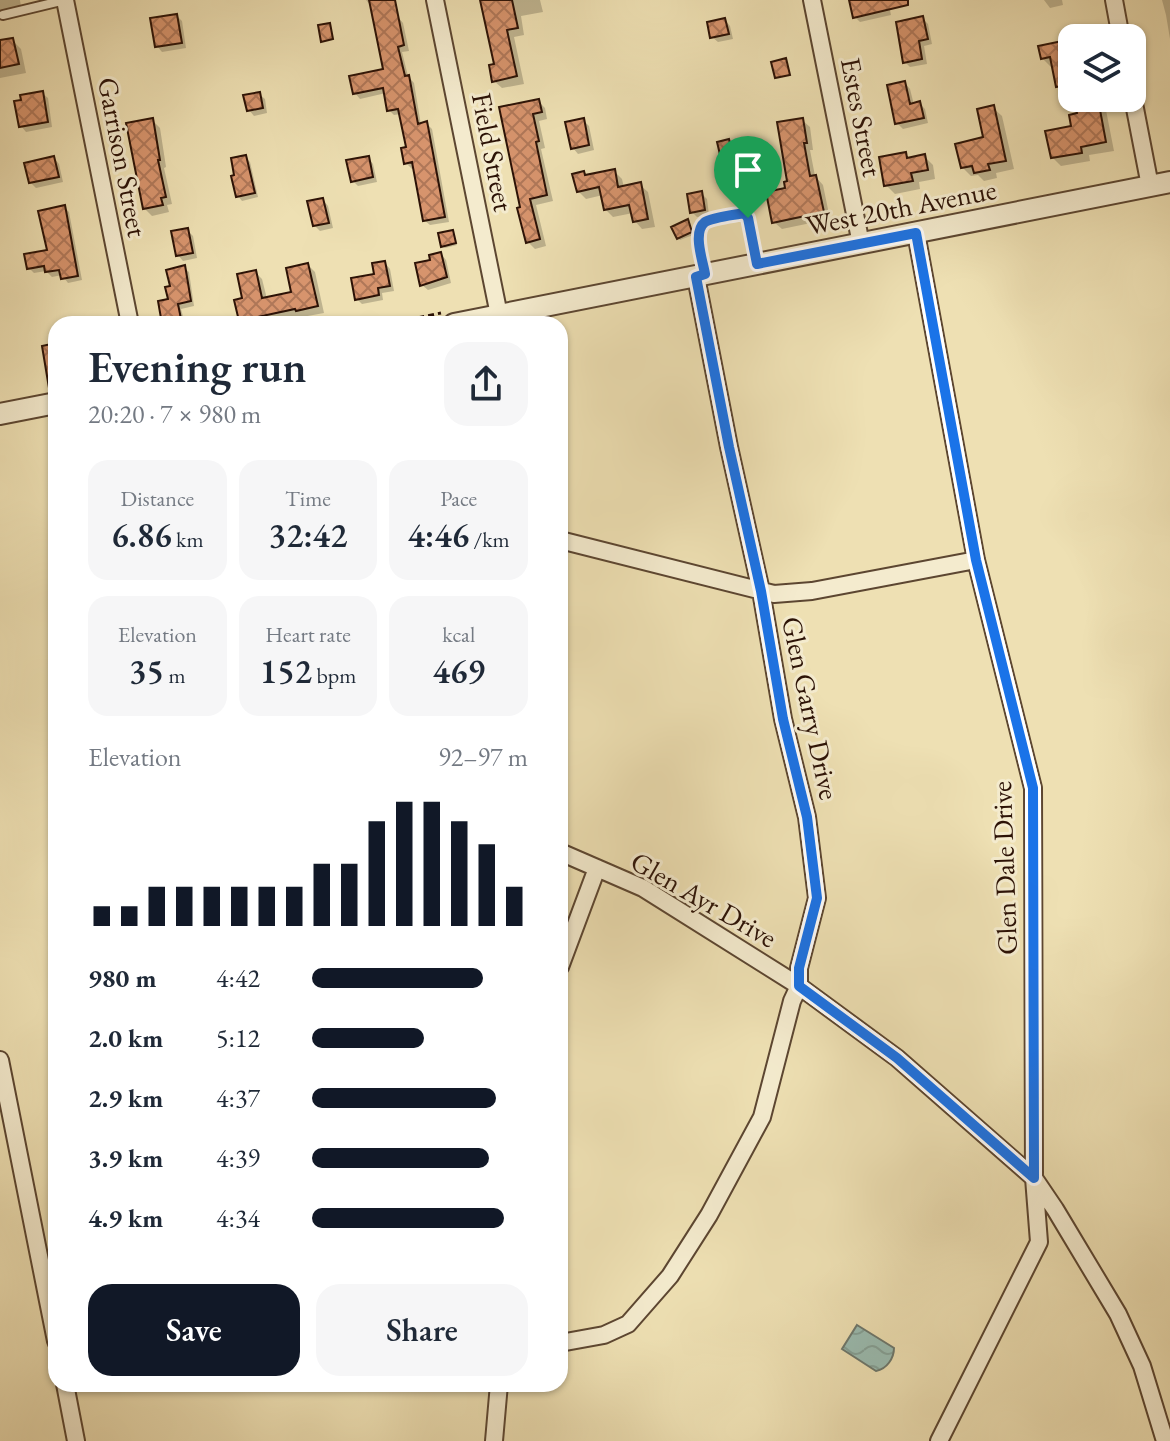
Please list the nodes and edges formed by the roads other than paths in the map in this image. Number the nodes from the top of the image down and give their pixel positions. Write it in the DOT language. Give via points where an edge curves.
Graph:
graph roads {
  1 [pos="65,0"];
  2 [pos="435,0"];
  3 [pos="812,0"];
  4 [pos="1114,0"];
  5 [pos="3,15"];
  6 [pos="1118,24"];
  7 [pos="1138,112"];
  8 [pos="1160,184"];
  9 [pos="916,233"];
  10 [pos="861,244"];
  11 [pos="757,264"];
  12 [pos="700,275"];
  13 [pos="499,315"];
  14 [pos="128,316"];
  15 [pos="494,316"];
  16 [pos="48,405"];
  17 [pos="0,414"];
  18 [pos="568,542"];
  19 [pos="976,560"];
  20 [pos="761,591"];
  21 [pos="568,855"];
  22 [pos="597,868"];
  23 [pos="568,946"];
  24 [pos="799,986"];
  25 [pos="0,1060"];
  26 [pos="1034,1178"];
  27 [pos="48,1301"];
  28 [pos="568,1342"];
  29 [pos="67,1392"];
  30 [pos="498,1392"];
  31 [pos="76,1441"];
  32 [pos="494,1441"];
  33 [pos="939,1441"];
  34 [pos="1165,1441"];
  1 -- 5 [label="lane"];
  1 -- 14 [label="street, Garrison Street"];
  2 -- 13 [label="street, Field Street"];
  3 -- 10 [label="street, Estes Street"];
  4 -- 6 [label="street"];
  7 -- 8 [label="street"];
  8 -- 9 [label="street, West 20th Avenue"];
  9 -- 10 [label="street, West 20th Avenue"];
  9 -- 19 [label="street, Glen Dale Drive"];
  10 -- 11 [label="street, West 20th Avenue"];
  11 -- 12 [label="street, West 20th Avenue"];
  11 -- 12 [label="lane" via="744,213 706,221 700,228"];
  12 -- 13 [label="street, West 20th Avenue"];
  12 -- 20 [label="street, Glen Garry Drive" via="729,447"];
  13 -- 15 [label="street, West 20th Avenue"];
  16 -- 17 [label="street"];
  18 -- 20 [label="street"];
  19 -- 20 [label="street" via="812,591"];
  19 -- 26 [label="street, Glen Dale Drive" via="1033,788"];
  20 -- 24 [label="street, Glen Garry Drive" via="807,817 817,898"];
  21 -- 22 [label="street, Glen Ayr Drive"];
  22 -- 23 [label="street"];
  22 -- 24 [label="street, Glen Ayr Drive" via="654,895"];
  24 -- 26 [label="street, Glen Ayr Drive" via="897,1058"];
  24 -- 28 [label="street, Glen Garry Drive" via="762,1117 670,1276 628,1324"];
  25 -- 27 [label="street"];
  26 -- 33 [label="street, Glen Dale Drive" via="1039,1242"];
  26 -- 34 [label="street, Glen Ayr Drive" via="1118,1314 1142,1366"];
  29 -- 31 [label="street"];
  30 -- 32 [label="street"];
}
